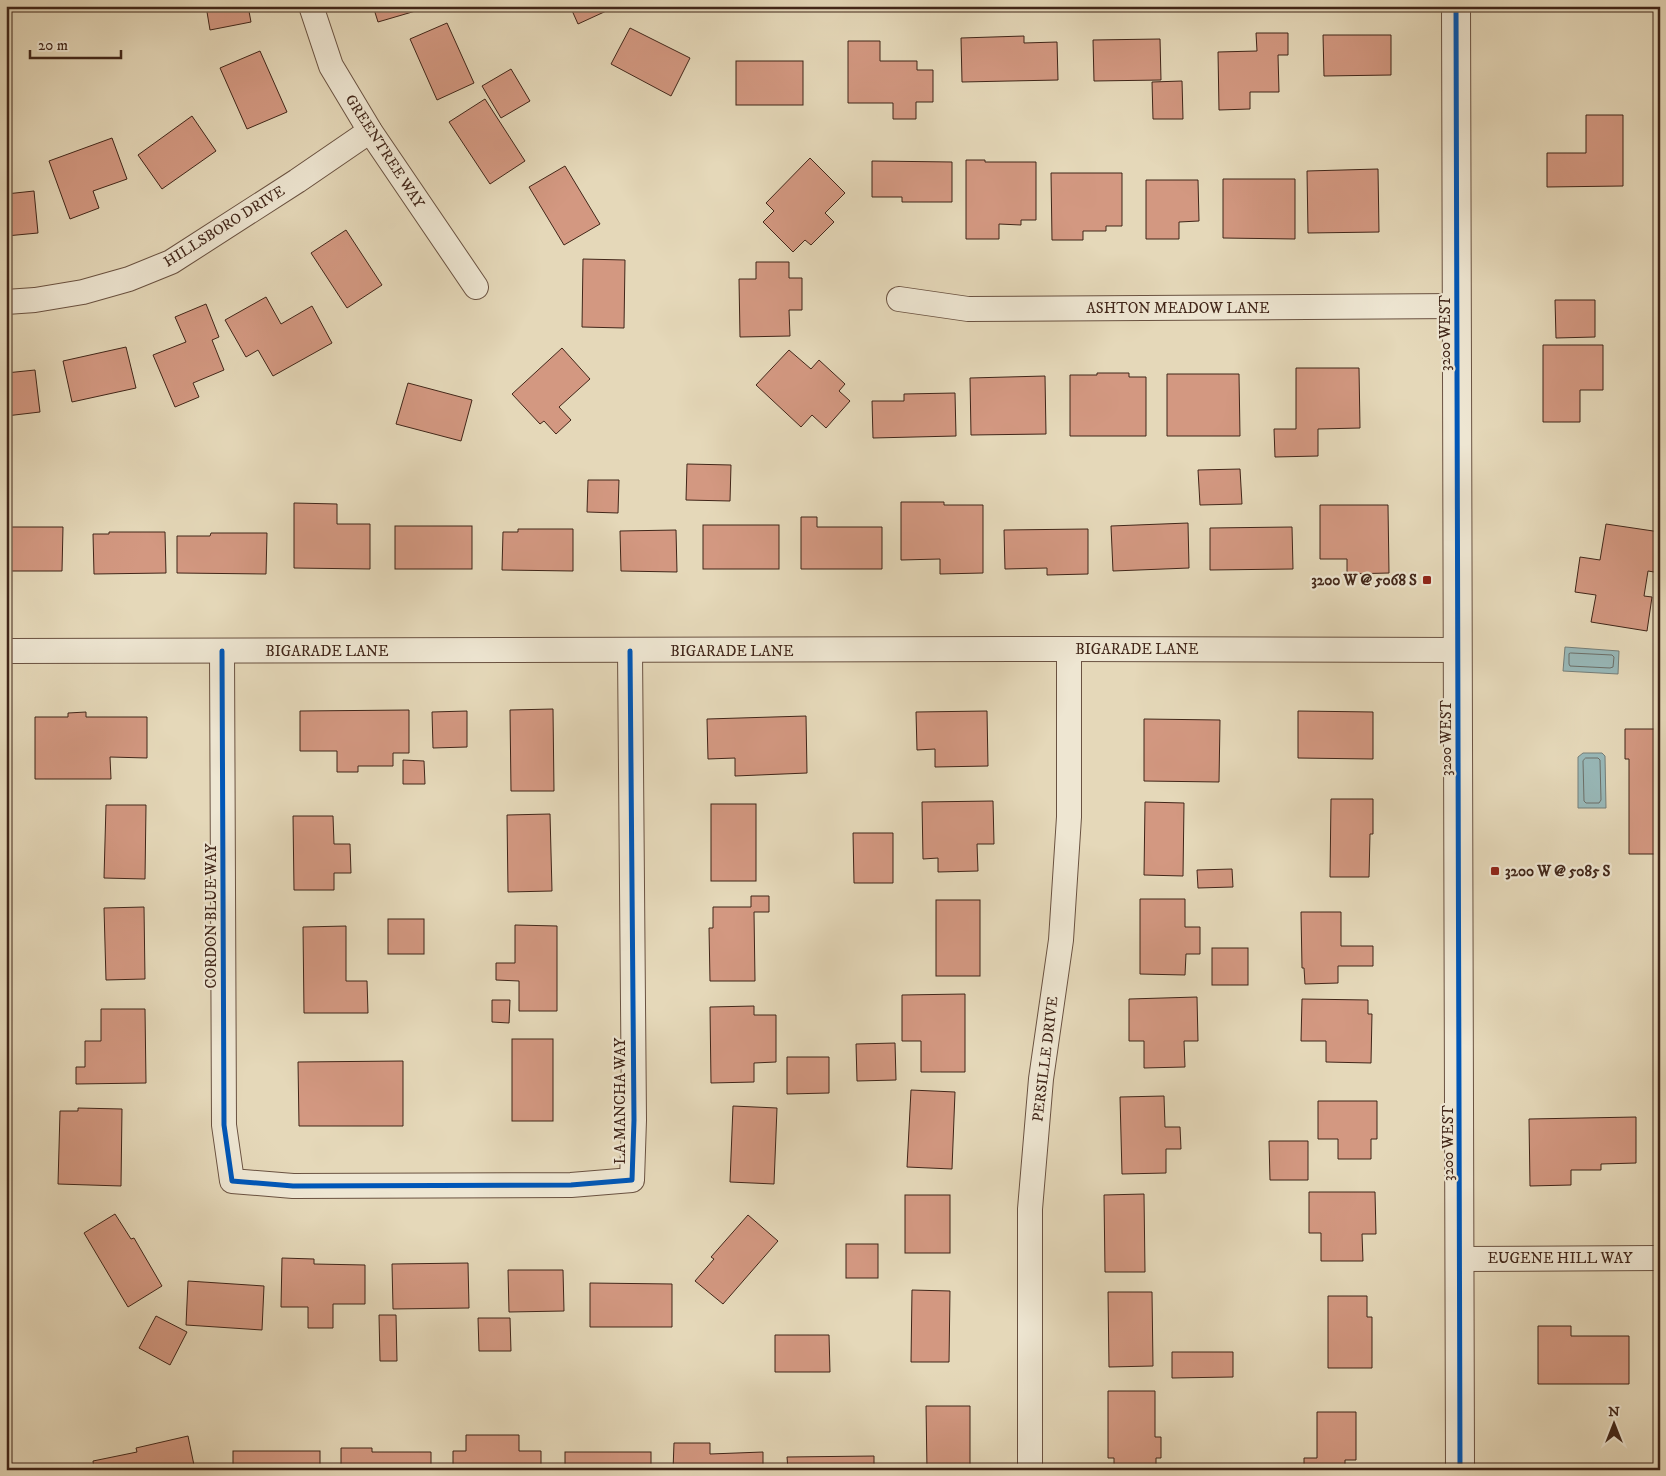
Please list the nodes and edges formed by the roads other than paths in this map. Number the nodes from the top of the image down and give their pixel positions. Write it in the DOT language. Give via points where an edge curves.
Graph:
graph roads {
  1 [pos="311,6"];
  2 [pos="1456,6"];
  3 [pos="370,132"];
  4 [pos="476,287"];
  5 [pos="899,299"];
  6 [pos="6,302"];
  7 [pos="1457,306"];
  8 [pos="1069,649"];
  9 [pos="222,650"];
  10 [pos="1458,650"];
  11 [pos="6,651"];
  12 [pos="630,651"];
  13 [pos="232,1181"];
  14 [pos="1660,1258"];
  15 [pos="1460,1259"];
  16 [pos="1030,1470"];
  17 [pos="1460,1470"];
  1 -- 3 [label="street, GREENTREE WAY" via="331,66"];
  2 -- 7 [label="street, 3200 WEST"];
  3 -- 4 [label="street, GREENTREE WAY"];
  3 -- 6 [label="street, HILLSBORO DRIVE" via="171,262 129,279 83,292"];
  5 -- 7 [label="street, ASHTON MEADOW LANE" via="968,309"];
  7 -- 10 [label="street, 3200 WEST"];
  8 -- 10 [label="street, BIGARADE LANE"];
  8 -- 12 [label="street, BIGARADE LANE"];
  8 -- 16 [label="street, PERSILLE DRIVE" via="1069,826 1061,940 1041,1079 1030,1209"];
  9 -- 11 [label="street, BIGARADE LANE"];
  9 -- 12 [label="street, BIGARADE LANE"];
  9 -- 13 [label="street, CORDON BLUE WAY" via="224,1125"];
  10 -- 15 [label="street, 3200 WEST"];
  12 -- 13 [label="street, LA MANCHA WAY" via="632,1180 571,1185 293,1186"];
  14 -- 15 [label="street, EUGENE HILL WAY"];
  15 -- 17 [label="street, 3200 WEST"];
}
